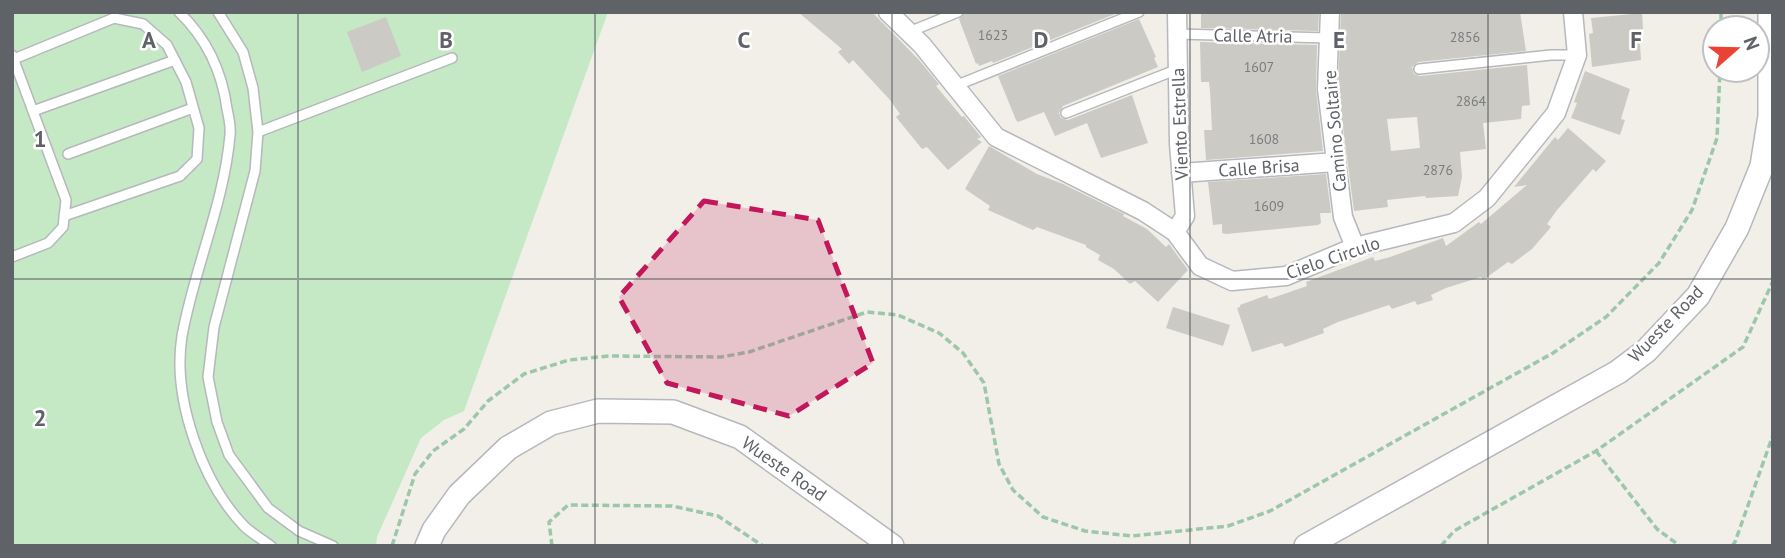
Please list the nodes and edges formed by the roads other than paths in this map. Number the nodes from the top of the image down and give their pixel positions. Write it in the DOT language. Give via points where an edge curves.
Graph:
graph roads {
  1 [pos="179,12"];
  2 [pos="218,12"];
  3 [pos="888,12"];
  4 [pos="958,12"];
  5 [pos="1139,12"];
  6 [pos="1177,12"];
  7 [pos="1330,12"];
  8 [pos="1573,12"];
  9 [pos="1770,12"];
  10 [pos="909,32"];
  11 [pos="1178,34"];
  12 [pos="1329,38"];
  13 [pos="1577,55"];
  14 [pos="13,57"];
  15 [pos="452,58"];
  16 [pos="175,60"];
  17 [pos="1178,69"];
  18 [pos="1419,69"];
  19 [pos="955,86"];
  20 [pos="193,108"];
  21 [pos="33,111"];
  22 [pos="1066,113"];
  23 [pos="258,132"];
  24 [pos="68,153"];
  25 [pos="1336,162"];
  26 [pos="1181,173"];
  27 [pos="64,216"];
  28 [pos="1175,232"];
  29 [pos="1355,247"];
  30 [pos="12,257"];
  31 [pos="271,546"];
  32 [pos="332,546"];
  33 [pos="427,546"];
  34 [pos="892,546"];
  35 [pos="1306,546"];
  1 -- 31 [label="lane" via="212,54 225,88 230,133 182,338 185,403 201,458 220,494 246,527"];
  2 -- 23 [label="lane" via="243,51"];
  3 -- 10 [label="street, Cielo Circulo"];
  4 -- 10 [label="lane"];
  5 -- 19 [label="lane"];
  6 -- 11 [label="street, Viento Estrella"];
  7 -- 12 [label="street, Camino Soltaire"];
  8 -- 13 [label="street, Cielo Circulo"];
  9 -- 35 [label="street, Wueste Road" via="1770,116 1762,166 1737,229 1698,296 1646,351 1618,372"];
  10 -- 19 [label="street, Cielo Circulo"];
  11 -- 12 [label="lane, Calle Atria"];
  11 -- 17 [label="street, Viento Estrella"];
  12 -- 25 [label="street, Camino Soltaire" via="1327,89"];
  13 -- 18 [label="lane"];
  13 -- 29 [label="street, Cielo Circulo" via="1556,113 1487,198 1454,223"];
  14 -- 16 [label="lane" via="114,18 144,24 167,45"];
  14 -- 21 [label="lane"];
  15 -- 23 [label="lane"];
  16 -- 20 [label="lane"];
  16 -- 21 [label="lane"];
  17 -- 22 [label="lane"];
  17 -- 26 [label="street, Viento Estrella"];
  19 -- 28 [label="street, Cielo Circulo" via="996,137 1143,211"];
  20 -- 24 [label="lane"];
  20 -- 27 [label="lane" via="199,128 197,159 180,176"];
  21 -- 27 [label="lane" via="66,200"];
  23 -- 32 [label="lane" via="255,171 214,327 208,377 229,455 268,508 299,531"];
  25 -- 26 [label="street, Calle Brisa"];
  25 -- 29 [label="street, Camino Soltaire" via="1343,217"];
  26 -- 28 [label="street, Viento Estrella" via="1185,216"];
  27 -- 30 [label="lane" via="63,227 48,243"];
  28 -- 29 [label="street, Cielo Circulo" via="1200,266 1232,281 1286,276"];
  33 -- 34 [label="street, Wueste Road" via="459,495 508,448 551,423 598,411 673,412 740,437"];
}
